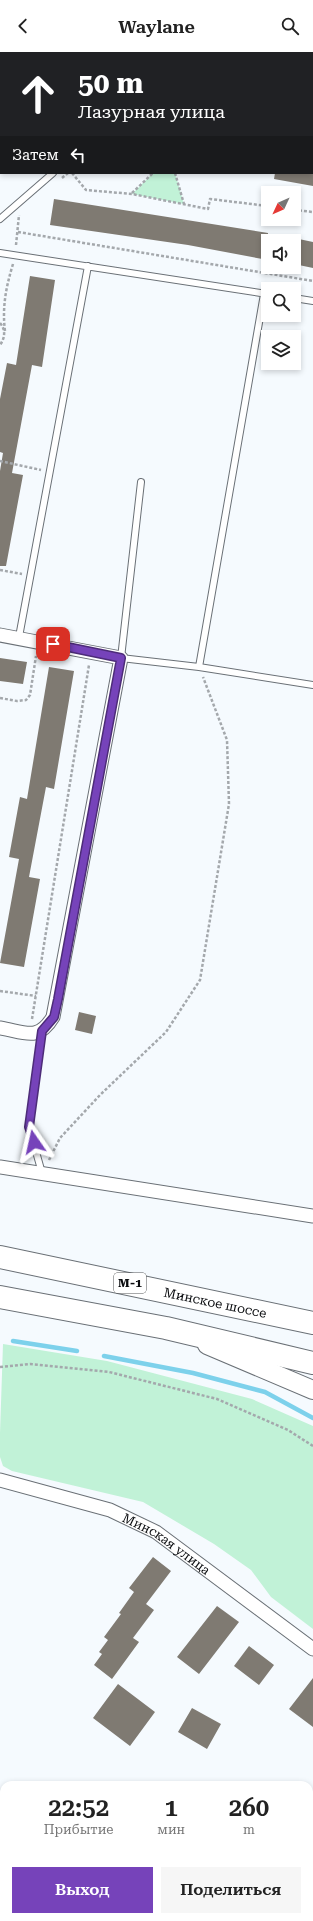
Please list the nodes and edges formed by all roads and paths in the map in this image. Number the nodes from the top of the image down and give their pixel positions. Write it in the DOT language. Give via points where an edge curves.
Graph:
graph roads {
  1 [pos="52,174"];
  2 [pos="67,174"];
  3 [pos="73,174"];
  4 [pos="152,174"];
  5 [pos="174,174"];
  6 [pos="56,183"];
  7 [pos="132,194"];
  8 [pos="184,204"];
  9 [pos="261,205"];
  10 [pos="301,211"];
  11 [pos="20,212"];
  12 [pos="313,212"];
  13 [pos="0,219"];
  14 [pos="18,232"];
  15 [pos="0,253"];
  16 [pos="15,255"];
  17 [pos="88,266"];
  18 [pos="313,281"];
  19 [pos="261,293"];
  20 [pos="301,299"];
  21 [pos="313,301"];
  22 [pos="0,322"];
  23 [pos="261,322"];
  24 [pos="5,331"];
  25 [pos="0,345"];
  26 [pos="0,461"];
  27 [pos="50,472"];
  28 [pos="141,482"];
  29 [pos="0,570"];
  30 [pos="30,576"];
  31 [pos="0,634"];
  32 [pos="19,637"];
  33 [pos="39,641"];
  34 [pos="121,658"];
  35 [pos="90,661"];
  36 [pos="199,667"];
  37 [pos="313,685"];
  38 [pos="0,698"];
  39 [pos="0,991"];
  40 [pos="36,996"];
  41 [pos="0,1028"];
  42 [pos="36,1032"];
  43 [pos="0,1167"];
  44 [pos="42,1172"];
  45 [pos="313,1216"];
  46 [pos="0,1257"];
  47 [pos="0,1297"];
  48 [pos="260,1311"];
  49 [pos="313,1314"];
  50 [pos="313,1323"];
  51 [pos="166,1328"];
  52 [pos="313,1363"];
  53 [pos="0,1367"];
  54 [pos="313,1390"];
  55 [pos="313,1446"];
  56 [pos="0,1480"];
  57 [pos="313,1649"];
  1 -- 13 [label="lane"];
  2 -- 6 [label="path"];
  3 -- 7 [label="path" via="86,190"];
  4 -- 7 [label="path"];
  5 -- 8 [label="path"];
  7 -- 8 [label="path"];
  8 -- 9 [label="path" via="208,209 210,199"];
  10 -- 12 [label="path"];
  11 -- 14 [label="path"];
  14 -- 16 [label="path"];
  14 -- 18 [label="path"];
  15 -- 16 [label="lane"];
  16 -- 17 [label="lane"];
  16 -- 24 [label="path" via="5,294"];
  17 -- 19 [label="lane"];
  17 -- 27 [label="lane"];
  20 -- 21 [label="lane"];
  22 -- 25 [label="path" via="4,338"];
  23 -- 36 [label="lane"];
  26 -- 27 [label="path"];
  27 -- 30 [label="lane"];
  28 -- 34 [label="lane"];
  29 -- 30 [label="path"];
  30 -- 32 [label="lane"];
  31 -- 32 [label="street"];
  32 -- 33 [label="street"];
  33 -- 34 [label="street"];
  33 -- 38 [label="path" via="30,695 26,700 17,701"];
  34 -- 36 [label="lane"];
  34 -- 42 [label="street" via="54,1017"];
  35 -- 40 [label="path"];
  36 -- 37 [label="lane"];
  36 -- 44 [label="path" via="227,740 230,804 200,980 166,1032 100,1095 60,1138"];
  39 -- 40 [label="path"];
  40 -- 42 [label="path"];
  41 -- 42 [label="street"];
  42 -- 44 [label="lane" via="29,1127"];
  43 -- 44 [label="street"];
  44 -- 45 [label="street"];
  46 -- 48 [label="highway, Минское шоссе / М-1"];
  47 -- 51 [label="highway"];
  48 -- 49 [label="street"];
  48 -- 50 [label="highway, Минское шоссе / М-1"];
  51 -- 52 [label="highway"];
  51 -- 54 [label="street"];
  53 -- 55 [label="path" via="30,1364 109,1372 217,1399 288,1430"];
  56 -- 57 [label="street, Минская улица" via="110,1510 156,1532"];
}
